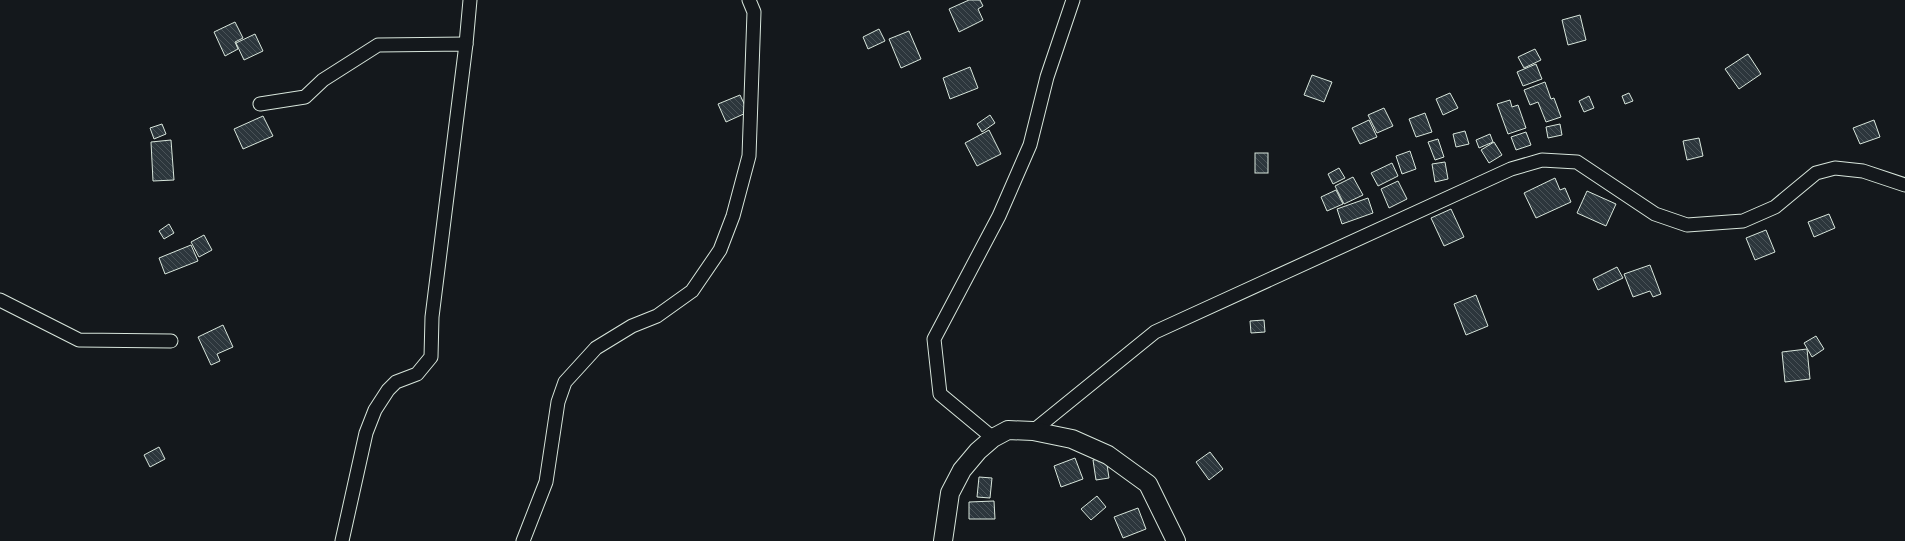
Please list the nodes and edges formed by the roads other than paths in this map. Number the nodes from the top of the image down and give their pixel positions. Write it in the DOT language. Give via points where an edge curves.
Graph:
graph roads {
  1 [pos="470,0"];
  2 [pos="748,0"];
  3 [pos="1073,0"];
  4 [pos="466,44"];
  5 [pos="260,104"];
  6 [pos="1905,185"];
  7 [pos="0,300"];
  8 [pos="171,341"];
  9 [pos="1034,431"];
  10 [pos="993,438"];
  11 [pos="342,541"];
  12 [pos="523,541"];
  13 [pos="943,541"];
  14 [pos="1176,541"];
  1 -- 4 [label="street"];
  2 -- 12 [label="street" via="754,12 749,156 734,216 720,250 692,291 657,316 632,326 596,348 565,382 558,402 546,482"];
  3 -- 10 [label="street" via="1047,77 1030,145 999,216 934,339 940,394"];
  4 -- 5 [label="street" via="378,45 323,80 305,97"];
  4 -- 11 [label="street" via="432,317 431,357 417,374 396,382 375,410 366,433"];
  6 -- 9 [label="street" via="1863,171 1835,168 1816,173 1775,207 1742,221 1687,225 1655,214 1577,162 1542,160 1511,169 1155,332"];
  7 -- 8 [label="street" via="79,340"];
  9 -- 10 [label="main road" via="1008,430"];
  9 -- 14 [label="main road" via="1072,439 1108,455 1148,484"];
  10 -- 13 [label="main road" via="962,470 950,493"];
}
